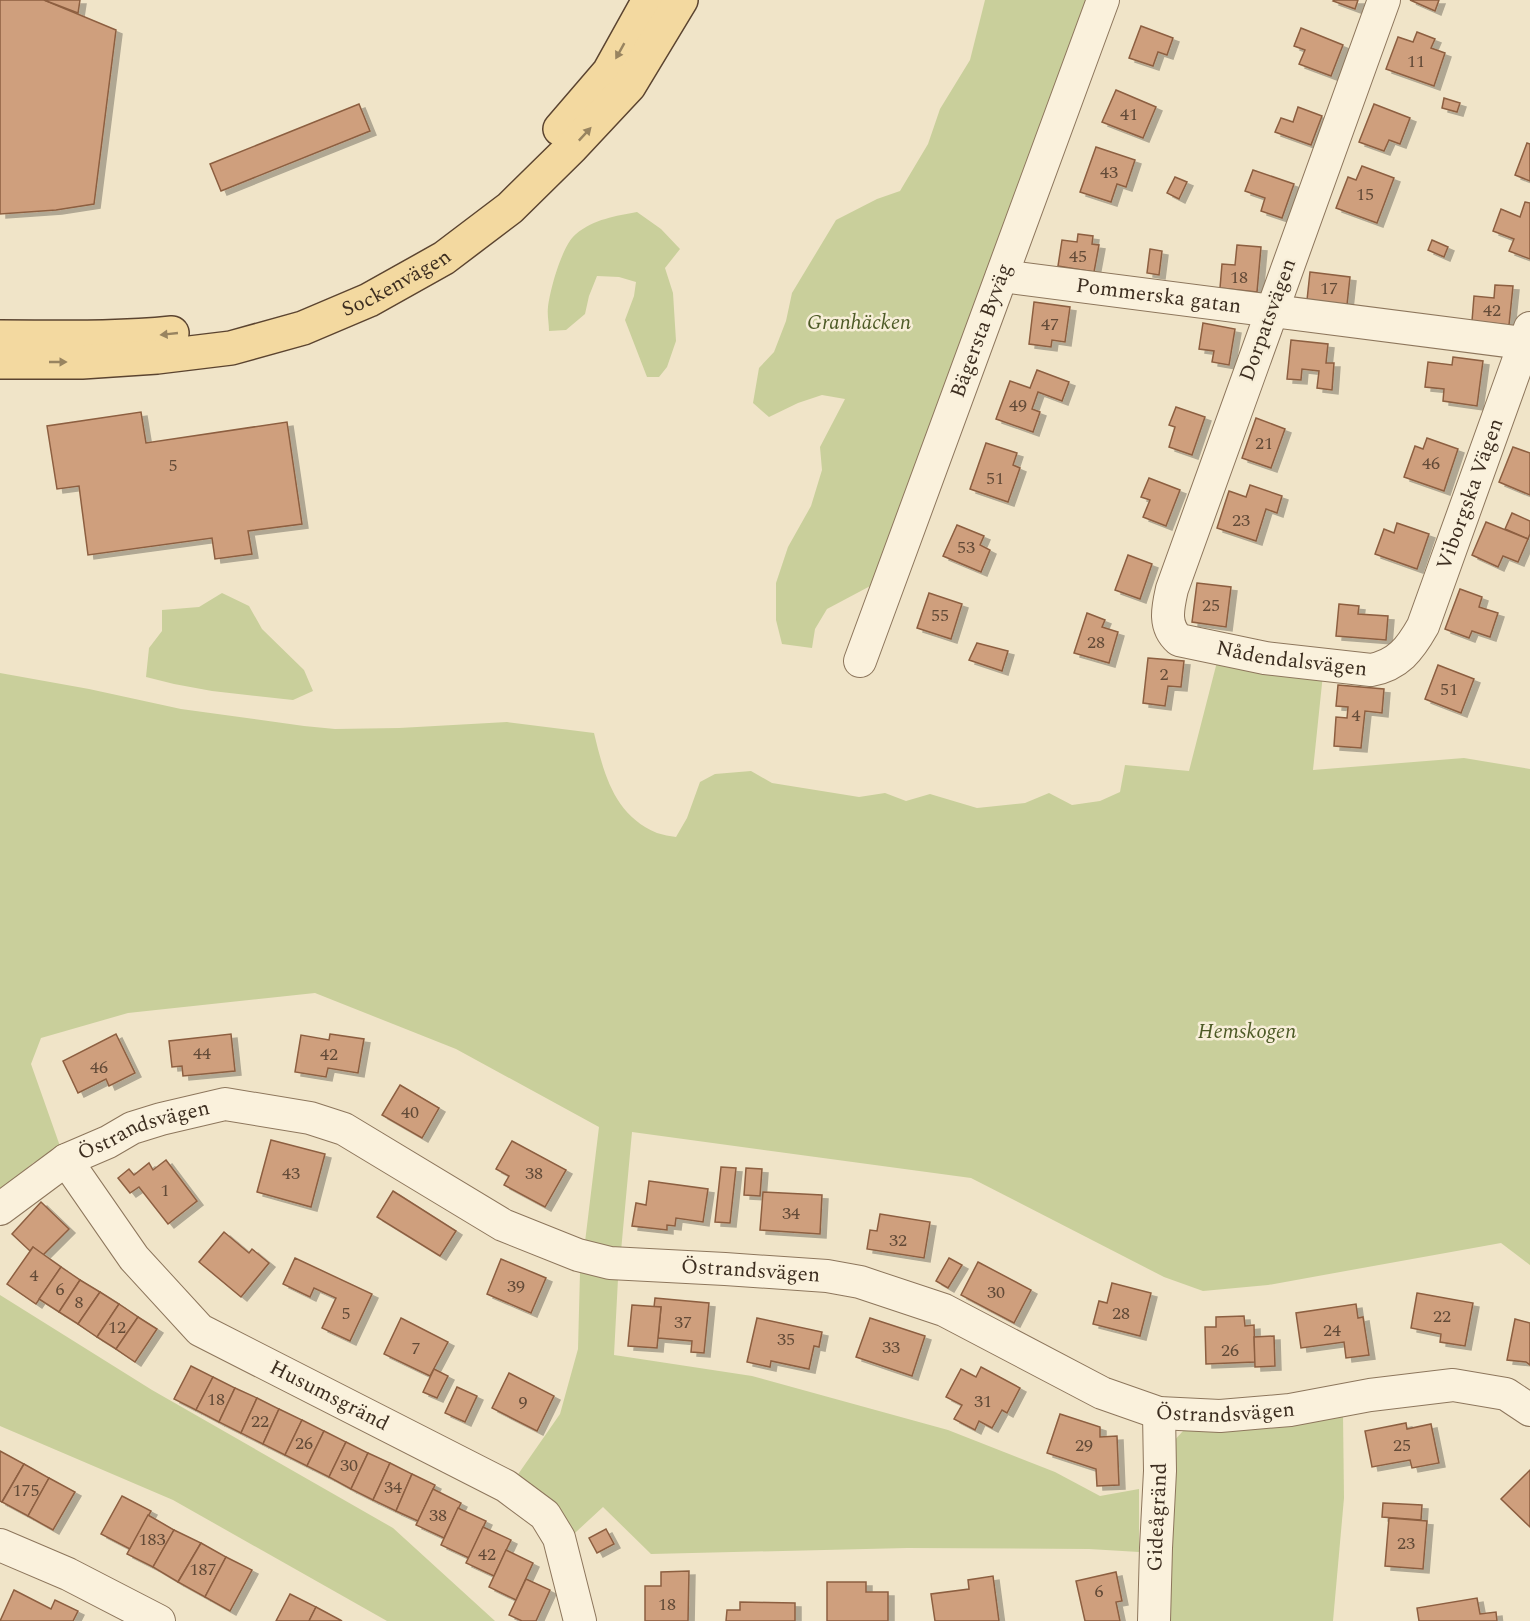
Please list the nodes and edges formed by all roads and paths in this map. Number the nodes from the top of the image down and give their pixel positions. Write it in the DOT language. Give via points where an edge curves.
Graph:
graph roads {
  1 [pos="649,0"];
  2 [pos="681,0"];
  3 [pos="1103,0"];
  4 [pos="1384,0"];
  5 [pos="1002,276"];
  6 [pos="1271,311"];
  7 [pos="0,337"];
  8 [pos="1528,338"];
  9 [pos="0,362"];
  10 [pos="1179,640"];
  11 [pos="1401,656"];
  12 [pos="860,661"];
  13 [pos="66,1160"];
  14 [pos="0,1209"];
  15 [pos="1530,1410"];
  16 [pos="1159,1413"];
  17 [pos="0,1545"];
  18 [pos="159,1621"];
  19 [pos="580,1621"];
  20 [pos="1154,1621"];
  1 -- 7 [label="main road, Sockenvägen, one-way" via="609,72 555,135 486,204 430,244 363,280 292,310 225,328 140,336"];
  9 -- 2 [label="main road, Sockenvägen, one-way" via="82,362 231,348 303,328 369,300 444,258 510,208 629,86"];
  3 -- 5 [label="street, Bägersta Byväg"];
  4 -- 6 [label="street, Dorpatsvägen"];
  5 -- 6 [label="street, Pommerska gatan"];
  5 -- 12 [label="street, Bägersta Byväg"];
  6 -- 8 [label="street, Pommerska gatan"];
  6 -- 10 [label="street, Dorpatsvägen" via="1172,589 1166,611 1173,634"];
  8 -- 11 [label="street, Viborgska Vägen" via="1423,626"];
  10 -- 11 [label="street, Nådendalsvägen" via="1265,658 1371,670 1384,668"];
  13 -- 14 [label="street, Östrandsvägen"];
  13 -- 16 [label="street, Östrandsvägen" via="132,1128 225,1104 310,1118 344,1129 503,1225 578,1256 610,1263 827,1276 860,1282 944,1310 1102,1393"];
  13 -- 19 [label="street, Husumsgränd" via="134,1258 200,1330 506,1485 545,1515 559,1538"];
  15 -- 16 [label="street, Östrandsvägen" via="1506,1394 1453,1385 1290,1410 1220,1416"];
  16 -- 20 [label="street, Gideågränd"];
  17 -- 18 [label="street" via="68,1574"];
}
